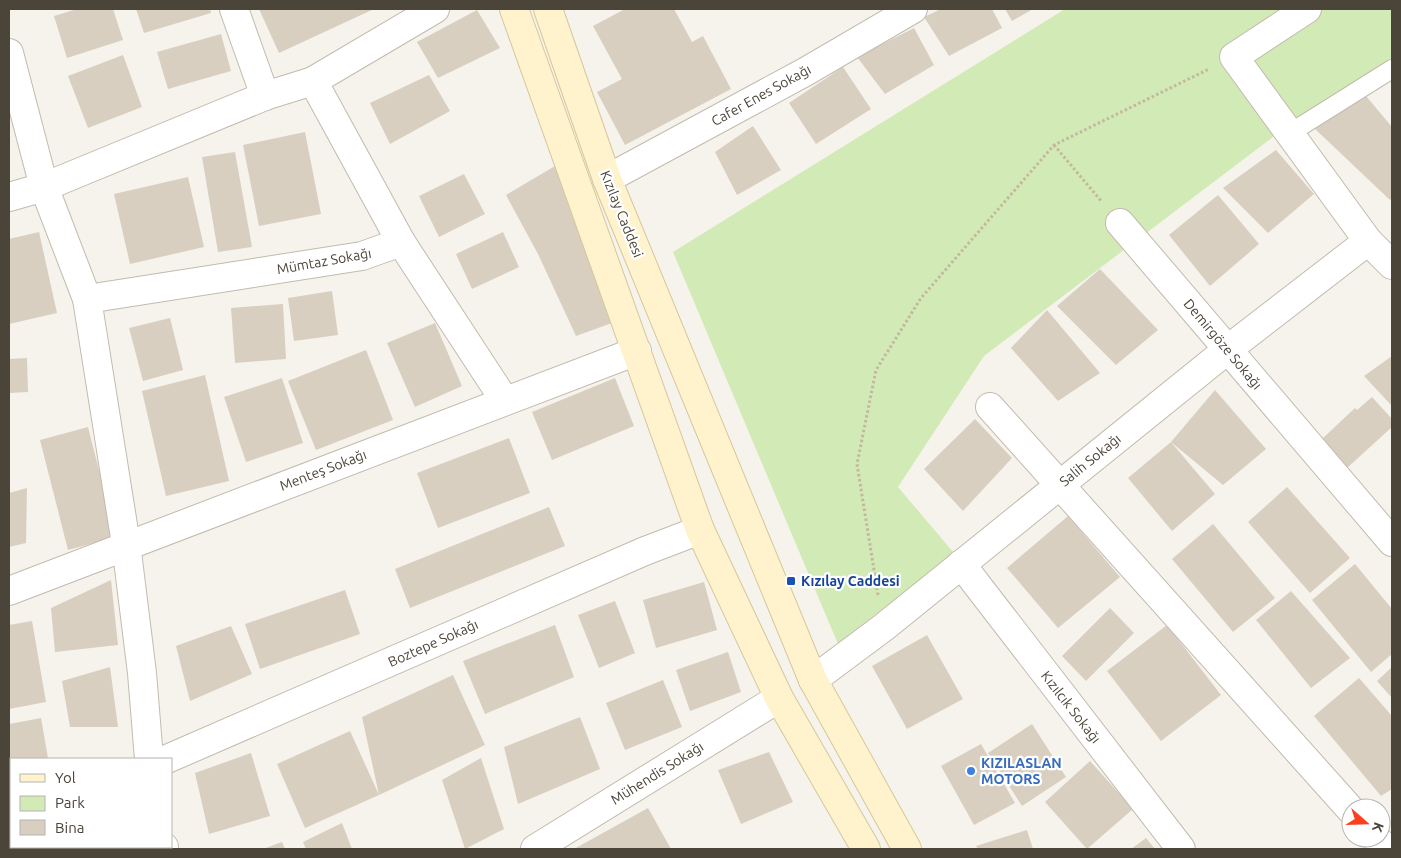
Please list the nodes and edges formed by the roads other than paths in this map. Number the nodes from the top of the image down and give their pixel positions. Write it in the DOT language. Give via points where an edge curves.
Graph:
graph roads {
  1 [pos="234,9"];
  2 [pos="435,9"];
  3 [pos="514,9"];
  4 [pos="548,9"];
  5 [pos="913,9"];
  6 [pos="1307,9"];
  7 [pos="9,54"];
  8 [pos="1392,68"];
  9 [pos="312,81"];
  10 [pos="265,96"];
  11 [pos="1290,133"];
  12 [pos="607,179"];
  13 [pos="44,187"];
  14 [pos="9,196"];
  15 [pos="1120,223"];
  16 [pos="1368,241"];
  17 [pos="401,242"];
  18 [pos="1392,265"];
  19 [pos="87,299"];
  20 [pos="1227,350"];
  21 [pos="637,351"];
  22 [pos="505,401"];
  23 [pos="990,407"];
  24 [pos="1060,484"];
  25 [pos="700,530"];
  26 [pos="1392,542"];
  27 [pos="126,544"];
  28 [pos="961,564"];
  29 [pos="9,591"];
  30 [pos="813,680"];
  31 [pos="779,698"];
  32 [pos="149,758"];
  33 [pos="169,758"];
  34 [pos="1341,799"];
  35 [pos="535,849"];
  36 [pos="866,849"];
  37 [pos="907,849"];
  38 [pos="1181,849"];
  1 -- 10 [label="street"];
  2 -- 9 [label="street"];
  3 -- 21 [label="main road"];
  4 -- 12 [label="main road, Kızılay Caddesi"];
  5 -- 12 [label="street, Cafer Enes Sokağı" via="805,72"];
  6 -- 11 [label="street" via="1234,57"];
  7 -- 13 [label="street"];
  8 -- 11 [label="lane"];
  9 -- 10 [label="street"];
  9 -- 17 [label="street"];
  10 -- 13 [label="street"];
  11 -- 16 [label="street"];
  12 -- 30 [label="main road, Kızılay Caddesi"];
  13 -- 14 [label="street"];
  13 -- 19 [label="street"];
  15 -- 20 [label="street, Demirgöze Sokağı"];
  16 -- 18 [label="street"];
  16 -- 20 [label="street, Salih Sokağı"];
  17 -- 19 [label="street, Mümtaz Sokağı" via="362,256"];
  17 -- 22 [label="street"];
  19 -- 27 [label="street"];
  20 -- 24 [label="street, Salih Sokağı"];
  20 -- 26 [label="street, Demirgöze Sokağı"];
  21 -- 22 [label="street, Menteş Sokağı"];
  21 -- 25 [label="main road"];
  22 -- 27 [label="street, Menteş Sokağı"];
  23 -- 24 [label="street"];
  24 -- 28 [label="street, Salih Sokağı"];
  24 -- 34 [label="street"];
  25 -- 31 [label="main road"];
  25 -- 33 [label="street, Boztepe Sokağı"];
  27 -- 29 [label="street, Menteş Sokağı"];
  27 -- 32 [label="street"];
  28 -- 30 [label="street, Salih Sokağı"];
  28 -- 38 [label="street, Kızılcık Sokağı"];
  30 -- 37 [label="main road, Kızılay Caddesi"];
  31 -- 35 [label="street, Mühendis Sokağı"];
  31 -- 36 [label="main road"];
}
